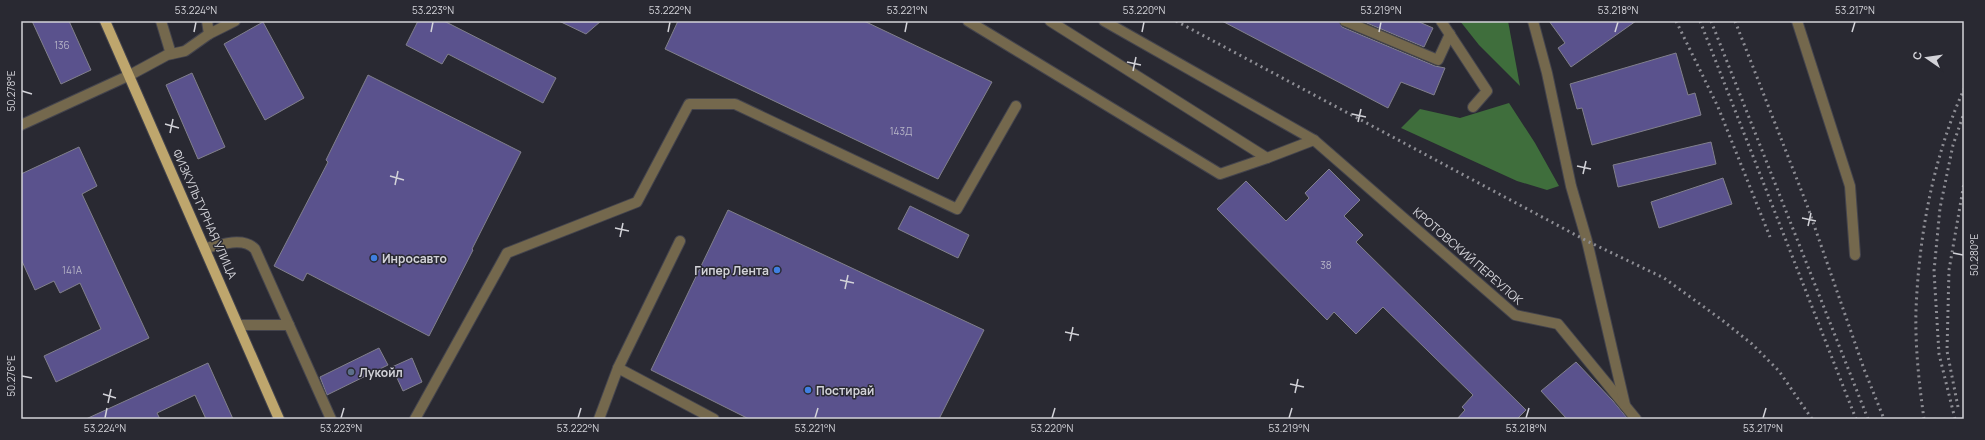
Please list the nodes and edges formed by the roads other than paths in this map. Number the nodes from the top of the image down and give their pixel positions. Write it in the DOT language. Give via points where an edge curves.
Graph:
graph roads {
  1 [pos="105,21"];
  2 [pos="161,21"];
  3 [pos="207,21"];
  4 [pos="235,21"];
  5 [pos="968,21"];
  6 [pos="1050,21"];
  7 [pos="1104,21"];
  8 [pos="1345,21"];
  9 [pos="1433,21"];
  10 [pos="1533,21"];
  11 [pos="1797,21"];
  12 [pos="1445,27"];
  13 [pos="209,34"];
  14 [pos="170,54"];
  15 [pos="130,75"];
  16 [pos="1016,106"];
  17 [pos="1472,107"];
  18 [pos="21,125"];
  19 [pos="1314,140"];
  20 [pos="1267,158"];
  21 [pos="680,241"];
  22 [pos="206,248"];
  23 [pos="1855,255"];
  24 [pos="239,325"];
  25 [pos="289,325"];
  26 [pos="618,368"];
  27 [pos="1626,408"];
  28 [pos="279,419"];
  29 [pos="331,419"];
  30 [pos="415,419"];
  31 [pos="599,419"];
  32 [pos="714,419"];
  33 [pos="1636,419"];
  1 -- 15 [label="main road, ФИЗКУЛЬТУРНАЯ УЛИЦА"];
  2 -- 14 [label="street"];
  3 -- 13 [label="street"];
  4 -- 13 [label="street"];
  5 -- 20 [label="street" via="1220,174"];
  6 -- 20 [label="street"];
  7 -- 19 [label="street, КРОТОВСКИЙ ПЕРЕУЛОК"];
  8 -- 12 [label="street" via="1438,60"];
  9 -- 12 [label="street"];
  10 -- 27 [label="street"];
  11 -- 23 [label="street" via="1850,186"];
  12 -- 17 [label="street" via="1487,91"];
  13 -- 14 [label="street" via="186,51"];
  14 -- 15 [label="street"];
  15 -- 18 [label="street"];
  15 -- 22 [label="main road, ФИЗКУЛЬТУРНАЯ УЛИЦА"];
  16 -- 30 [label="street" via="957,209 735,104 689,104 637,202 507,253"];
  19 -- 20 [label="street"];
  19 -- 27 [label="street, КРОТОВСКИЙ ПЕРЕУЛОК" via="1515,315 1558,324"];
  21 -- 26 [label="street"];
  22 -- 24 [label="main road, ФИЗКУЛЬТУРНАЯ УЛИЦА"];
  22 -- 25 [label="street" via="242,241 250,243"];
  24 -- 25 [label="street"];
  24 -- 28 [label="main road, ФИЗКУЛЬТУРНАЯ УЛИЦА"];
  25 -- 29 [label="street"];
  26 -- 31 [label="street"];
  26 -- 32 [label="street"];
  27 -- 33 [label="street, КРОТОВСКИЙ ПЕРЕУЛОК"];
}
